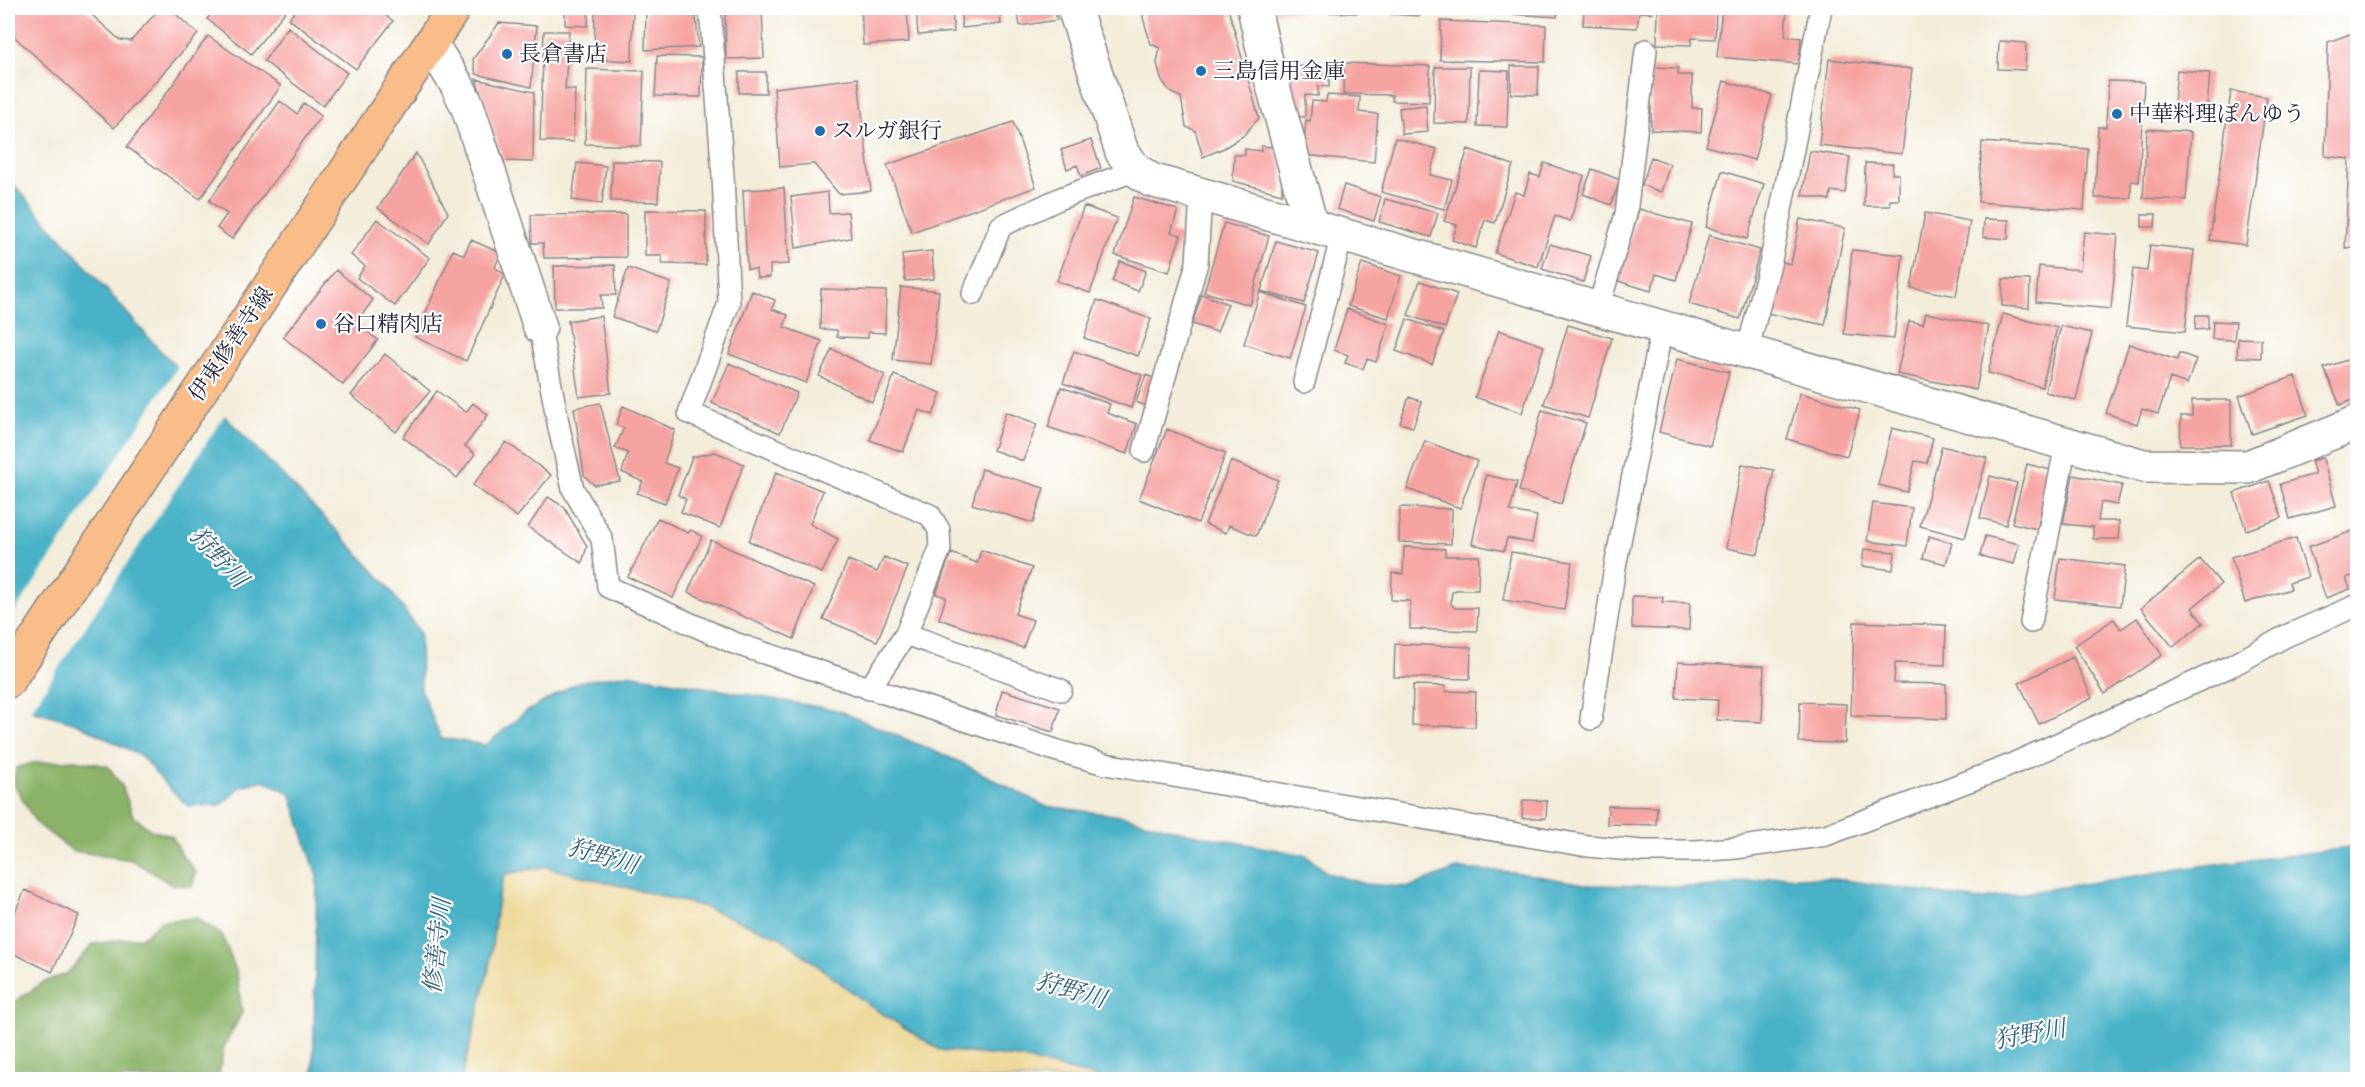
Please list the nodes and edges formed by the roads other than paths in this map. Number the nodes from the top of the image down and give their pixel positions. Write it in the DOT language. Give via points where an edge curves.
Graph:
graph roads {
  1 [pos="454,8"];
  2 [pos="710,8"];
  3 [pos="1074,8"];
  4 [pos="1254,8"];
  5 [pos="1821,8"];
  6 [pos="431,44"];
  7 [pos="1646,50"];
  8 [pos="1136,170"];
  9 [pos="1201,194"];
  10 [pos="1326,230"];
  11 [pos="973,294"];
  12 [pos="1598,309"];
  13 [pos="540,327"];
  14 [pos="1662,327"];
  15 [pos="1747,352"];
  16 [pos="1304,382"];
  17 [pos="2358,422"];
  18 [pos="2066,444"];
  19 [pos="1144,451"];
  20 [pos="2358,605"];
  21 [pos="2031,622"];
  22 [pos="906,634"];
  23 [pos="8,681"];
  24 [pos="869,689"];
  25 [pos="1061,690"];
  26 [pos="1591,719"];
  1 -- 6 [label="main road, 伊東修善寺線"];
  2 -- 22 [label="lane" via="729,303 689,413 930,515 939,530 940,549"];
  3 -- 8 [label="street" via="1122,152"];
  4 -- 10 [label="street" via="1264,53"];
  5 -- 15 [label="lane" via="1771,260"];
  6 -- 13 [label="street" via="467,105"];
  6 -- 23 [label="main road, 伊東修善寺線"];
  7 -- 12 [label="lane" via="1626,214"];
  8 -- 9 [label="street" via="1151,180"];
  8 -- 11 [label="lane" via="1000,226"];
  9 -- 10 [label="street"];
  9 -- 19 [label="lane" via="1197,263"];
  10 -- 12 [label="street"];
  10 -- 16 [label="lane"];
  12 -- 14 [label="street"];
  13 -- 24 [label="lane" via="573,489 602,539 608,587 734,643"];
  14 -- 15 [label="street"];
  14 -- 26 [label="lane" via="1615,567"];
  15 -- 18 [label="street"];
  17 -- 18 [label="street" via="2248,466 2144,466"];
  18 -- 21 [label="lane"];
  20 -- 24 [label="lane" via="2006,767 1826,835 1736,848 1642,851 1587,846 1117,766 1058,752"];
  22 -- 24 [label="lane"];
  22 -- 25 [label="lane"];
}
